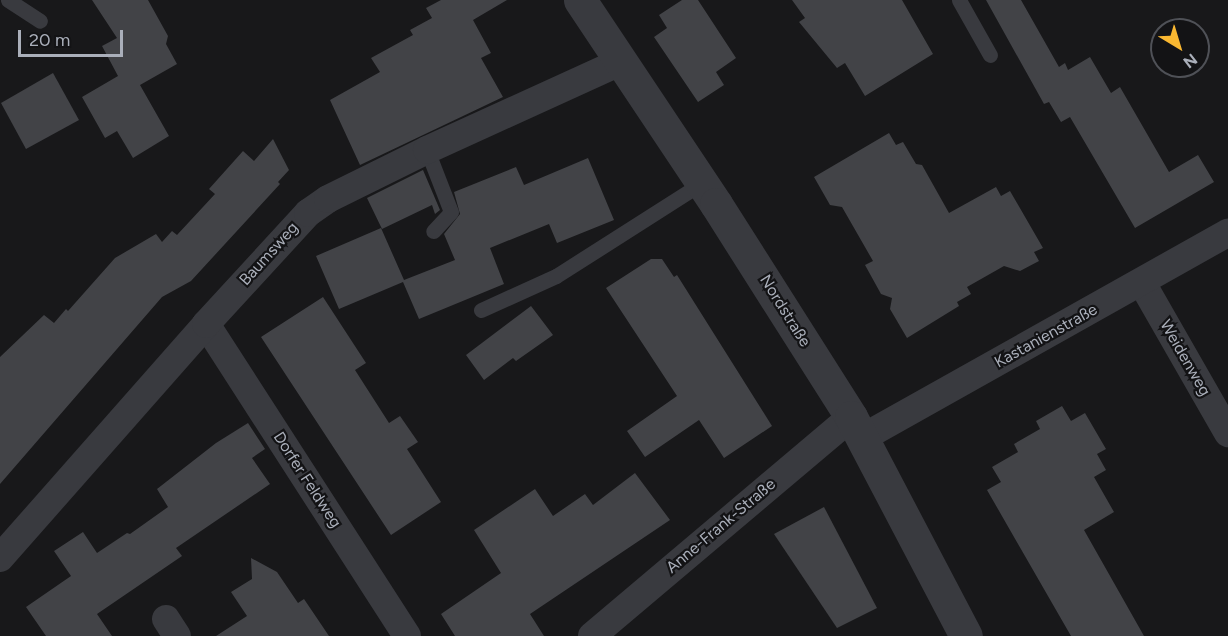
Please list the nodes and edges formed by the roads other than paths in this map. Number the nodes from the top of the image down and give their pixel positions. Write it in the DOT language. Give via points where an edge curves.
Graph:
graph roads {
  1 [pos="8,0"];
  2 [pos="580,0"];
  3 [pos="959,0"];
  4 [pos="40,21"];
  5 [pos="990,55"];
  6 [pos="622,62"];
  7 [pos="427,150"];
  8 [pos="702,183"];
  9 [pos="433,231"];
  10 [pos="1228,233"];
  11 [pos="1142,283"];
  12 [pos="481,310"];
  13 [pos="206,324"];
  14 [pos="856,427"];
  15 [pos="1228,433"];
  16 [pos="0,558"];
  17 [pos="407,636"];
  18 [pos="592,636"];
  19 [pos="966,636"];
  1 -- 4 [label="lane"];
  2 -- 6 [label="street, Nordstraße"];
  3 -- 5 [label="lane"];
  6 -- 7 [label="street, Baumsweg"];
  6 -- 8 [label="street, Nordstraße"];
  7 -- 9 [label="lane" via="451,212"];
  7 -- 13 [label="street, Baumsweg" via="328,198 308,213"];
  8 -- 12 [label="lane" via="556,276"];
  8 -- 14 [label="street, Nordstraße"];
  10 -- 11 [label="street, Kastanienstraße"];
  11 -- 14 [label="street, Kastanienstraße"];
  11 -- 15 [label="street, Weidenweg"];
  13 -- 16 [label="street, Baumsweg"];
  13 -- 17 [label="street, Dorfer Feldweg"];
  14 -- 18 [label="street, Anne-Frank-Straße"];
  14 -- 19 [label="street, Nordstraße"];
}
